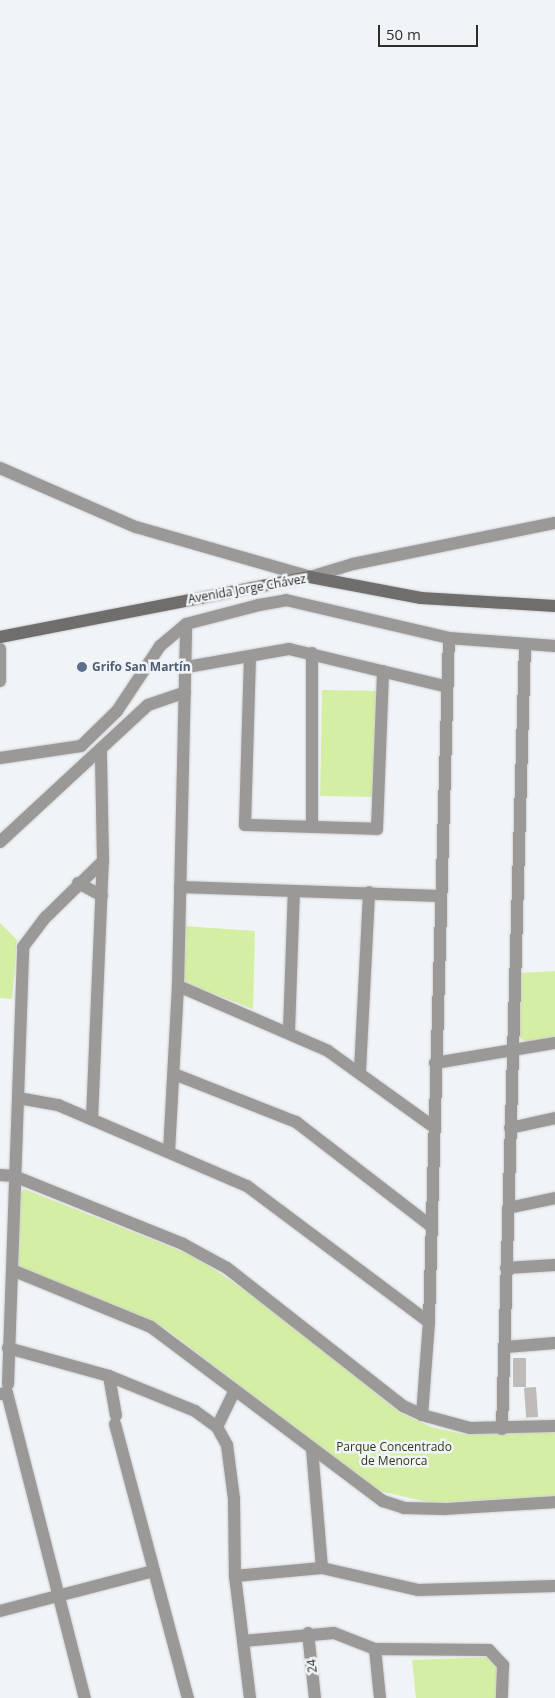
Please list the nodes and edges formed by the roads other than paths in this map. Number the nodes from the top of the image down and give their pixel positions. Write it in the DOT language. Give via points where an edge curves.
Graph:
graph roads {
  1 [pos="0,468"];
  2 [pos="555,523"];
  3 [pos="310,577"];
  4 [pos="555,606"];
  5 [pos="186,624"];
  6 [pos="0,637"];
  7 [pos="448,638"];
  8 [pos="525,645"];
  9 [pos="555,646"];
  10 [pos="0,649"];
  11 [pos="312,653"];
  12 [pos="250,656"];
  13 [pos="187,667"];
  14 [pos="383,671"];
  15 [pos="0,681"];
  16 [pos="444,686"];
  17 [pos="186,692"];
  18 [pos="101,752"];
  19 [pos="0,758"];
  20 [pos="312,827"];
  21 [pos="0,842"];
  22 [pos="103,861"];
  23 [pos="78,883"];
  24 [pos="180,887"];
  25 [pos="294,891"];
  26 [pos="369,892"];
  27 [pos="102,896"];
  28 [pos="439,896"];
  29 [pos="178,986"];
  30 [pos="289,1031"];
  31 [pos="555,1043"];
  32 [pos="513,1052"];
  33 [pos="435,1063"];
  34 [pos="360,1071"];
  35 [pos="174,1074"];
  36 [pos="18,1098"];
  37 [pos="555,1118"];
  38 [pos="92,1119"];
  39 [pos="431,1124"];
  40 [pos="510,1128"];
  41 [pos="169,1152"];
  42 [pos="0,1175"];
  43 [pos="14,1176"];
  44 [pos="555,1198"];
  45 [pos="508,1208"];
  46 [pos="431,1226"];
  47 [pos="555,1265"];
  48 [pos="506,1268"];
  49 [pos="12,1270"];
  50 [pos="429,1322"];
  51 [pos="555,1343"];
  52 [pos="506,1347"];
  53 [pos="8,1348"];
  54 [pos="109,1376"];
  55 [pos="5,1390"];
  56 [pos="236,1390"];
  57 [pos="422,1415"];
  58 [pos="555,1426"];
  59 [pos="217,1427"];
  60 [pos="502,1429"];
  61 [pos="312,1449"];
  62 [pos="555,1502"];
  63 [pos="322,1568"];
  64 [pos="154,1571"];
  65 [pos="235,1576"];
  66 [pos="555,1586"];
  67 [pos="58,1595"];
  68 [pos="0,1610"];
  69 [pos="308,1634"];
  70 [pos="243,1641"];
  71 [pos="375,1649"];
  72 [pos="85,1698"];
  73 [pos="188,1698"];
  74 [pos="250,1698"];
  75 [pos="315,1698"];
  76 [pos="380,1698"];
  77 [pos="502,1698"];
  1 -- 3 [label="street" via="136,527"];
  2 -- 3 [label="street"];
  3 -- 4 [label="main road, Avenida Jorge Chávez" via="421,598"];
  3 -- 6 [label="main road, Avenida Jorge Chávez"];
  5 -- 7 [label="street" via="286,600"];
  5 -- 13 [label="street"];
  5 -- 19 [label="street" via="160,646 117,711 81,746"];
  7 -- 8 [label="street"];
  7 -- 16 [label="street"];
  8 -- 9 [label="street"];
  8 -- 32 [label="street"];
  10 -- 15 [label="street"];
  11 -- 12 [label="street" via="289,649"];
  11 -- 14 [label="street"];
  11 -- 20 [label="street"];
  12 -- 13 [label="street"];
  12 -- 20 [label="street" via="245,825"];
  13 -- 17 [label="street"];
  14 -- 16 [label="street"];
  14 -- 20 [label="street" via="377,829"];
  16 -- 28 [label="street"];
  17 -- 18 [label="street" via="148,705"];
  17 -- 24 [label="street"];
  18 -- 21 [label="street"];
  18 -- 22 [label="street"];
  22 -- 23 [label="street"];
  22 -- 27 [label="street"];
  23 -- 27 [label="street"];
  23 -- 36 [label="street" via="24,947"];
  24 -- 25 [label="street"];
  24 -- 29 [label="street"];
  25 -- 26 [label="street"];
  25 -- 30 [label="street"];
  26 -- 28 [label="street"];
  26 -- 34 [label="street"];
  27 -- 38 [label="street"];
  28 -- 33 [label="street"];
  29 -- 30 [label="street"];
  29 -- 35 [label="street"];
  30 -- 34 [label="street"];
  31 -- 32 [label="street"];
  32 -- 33 [label="street"];
  32 -- 40 [label="street"];
  33 -- 39 [label="street"];
  34 -- 39 [label="street"];
  35 -- 41 [label="street"];
  35 -- 46 [label="street" via="296,1122"];
  36 -- 38 [label="street" via="58,1105"];
  36 -- 43 [label="street"];
  37 -- 40 [label="street"];
  38 -- 41 [label="street"];
  39 -- 46 [label="street"];
  40 -- 45 [label="street"];
  41 -- 50 [label="street" via="247,1186"];
  42 -- 43 [label="street"];
  43 -- 49 [label="street"];
  43 -- 57 [label="street" via="183,1244 227,1268 403,1406"];
  44 -- 45 [label="street"];
  45 -- 48 [label="street"];
  46 -- 50 [label="street"];
  47 -- 48 [label="street"];
  48 -- 52 [label="street"];
  49 -- 53 [label="street"];
  49 -- 56 [label="street" via="150,1327"];
  50 -- 57 [label="street"];
  51 -- 52 [label="street"];
  52 -- 60 [label="street"];
  53 -- 54 [label="street"];
  53 -- 55 [label="street"];
  54 -- 59 [label="street" via="195,1411"];
  54 -- 64 [label="street" via="116,1419"];
  55 -- 67 [label="street"];
  56 -- 59 [label="street"];
  56 -- 61 [label="street"];
  57 -- 60 [label="street" via="449,1426"];
  58 -- 60 [label="street"];
  59 -- 65 [label="street" via="227,1445 234,1499"];
  61 -- 62 [label="street" via="383,1501 404,1508"];
  61 -- 63 [label="street"];
  63 -- 65 [label="street"];
  63 -- 66 [label="street" via="418,1590"];
  64 -- 67 [label="street"];
  64 -- 73 [label="street"];
  65 -- 70 [label="street"];
  67 -- 68 [label="street"];
  67 -- 72 [label="street"];
  69 -- 70 [label="street"];
  69 -- 71 [label="street" via="334,1633"];
  69 -- 75 [label="street, 24"];
  70 -- 74 [label="street"];
  71 -- 76 [label="street"];
  71 -- 77 [label="street" via="489,1650 503,1665"];
}
